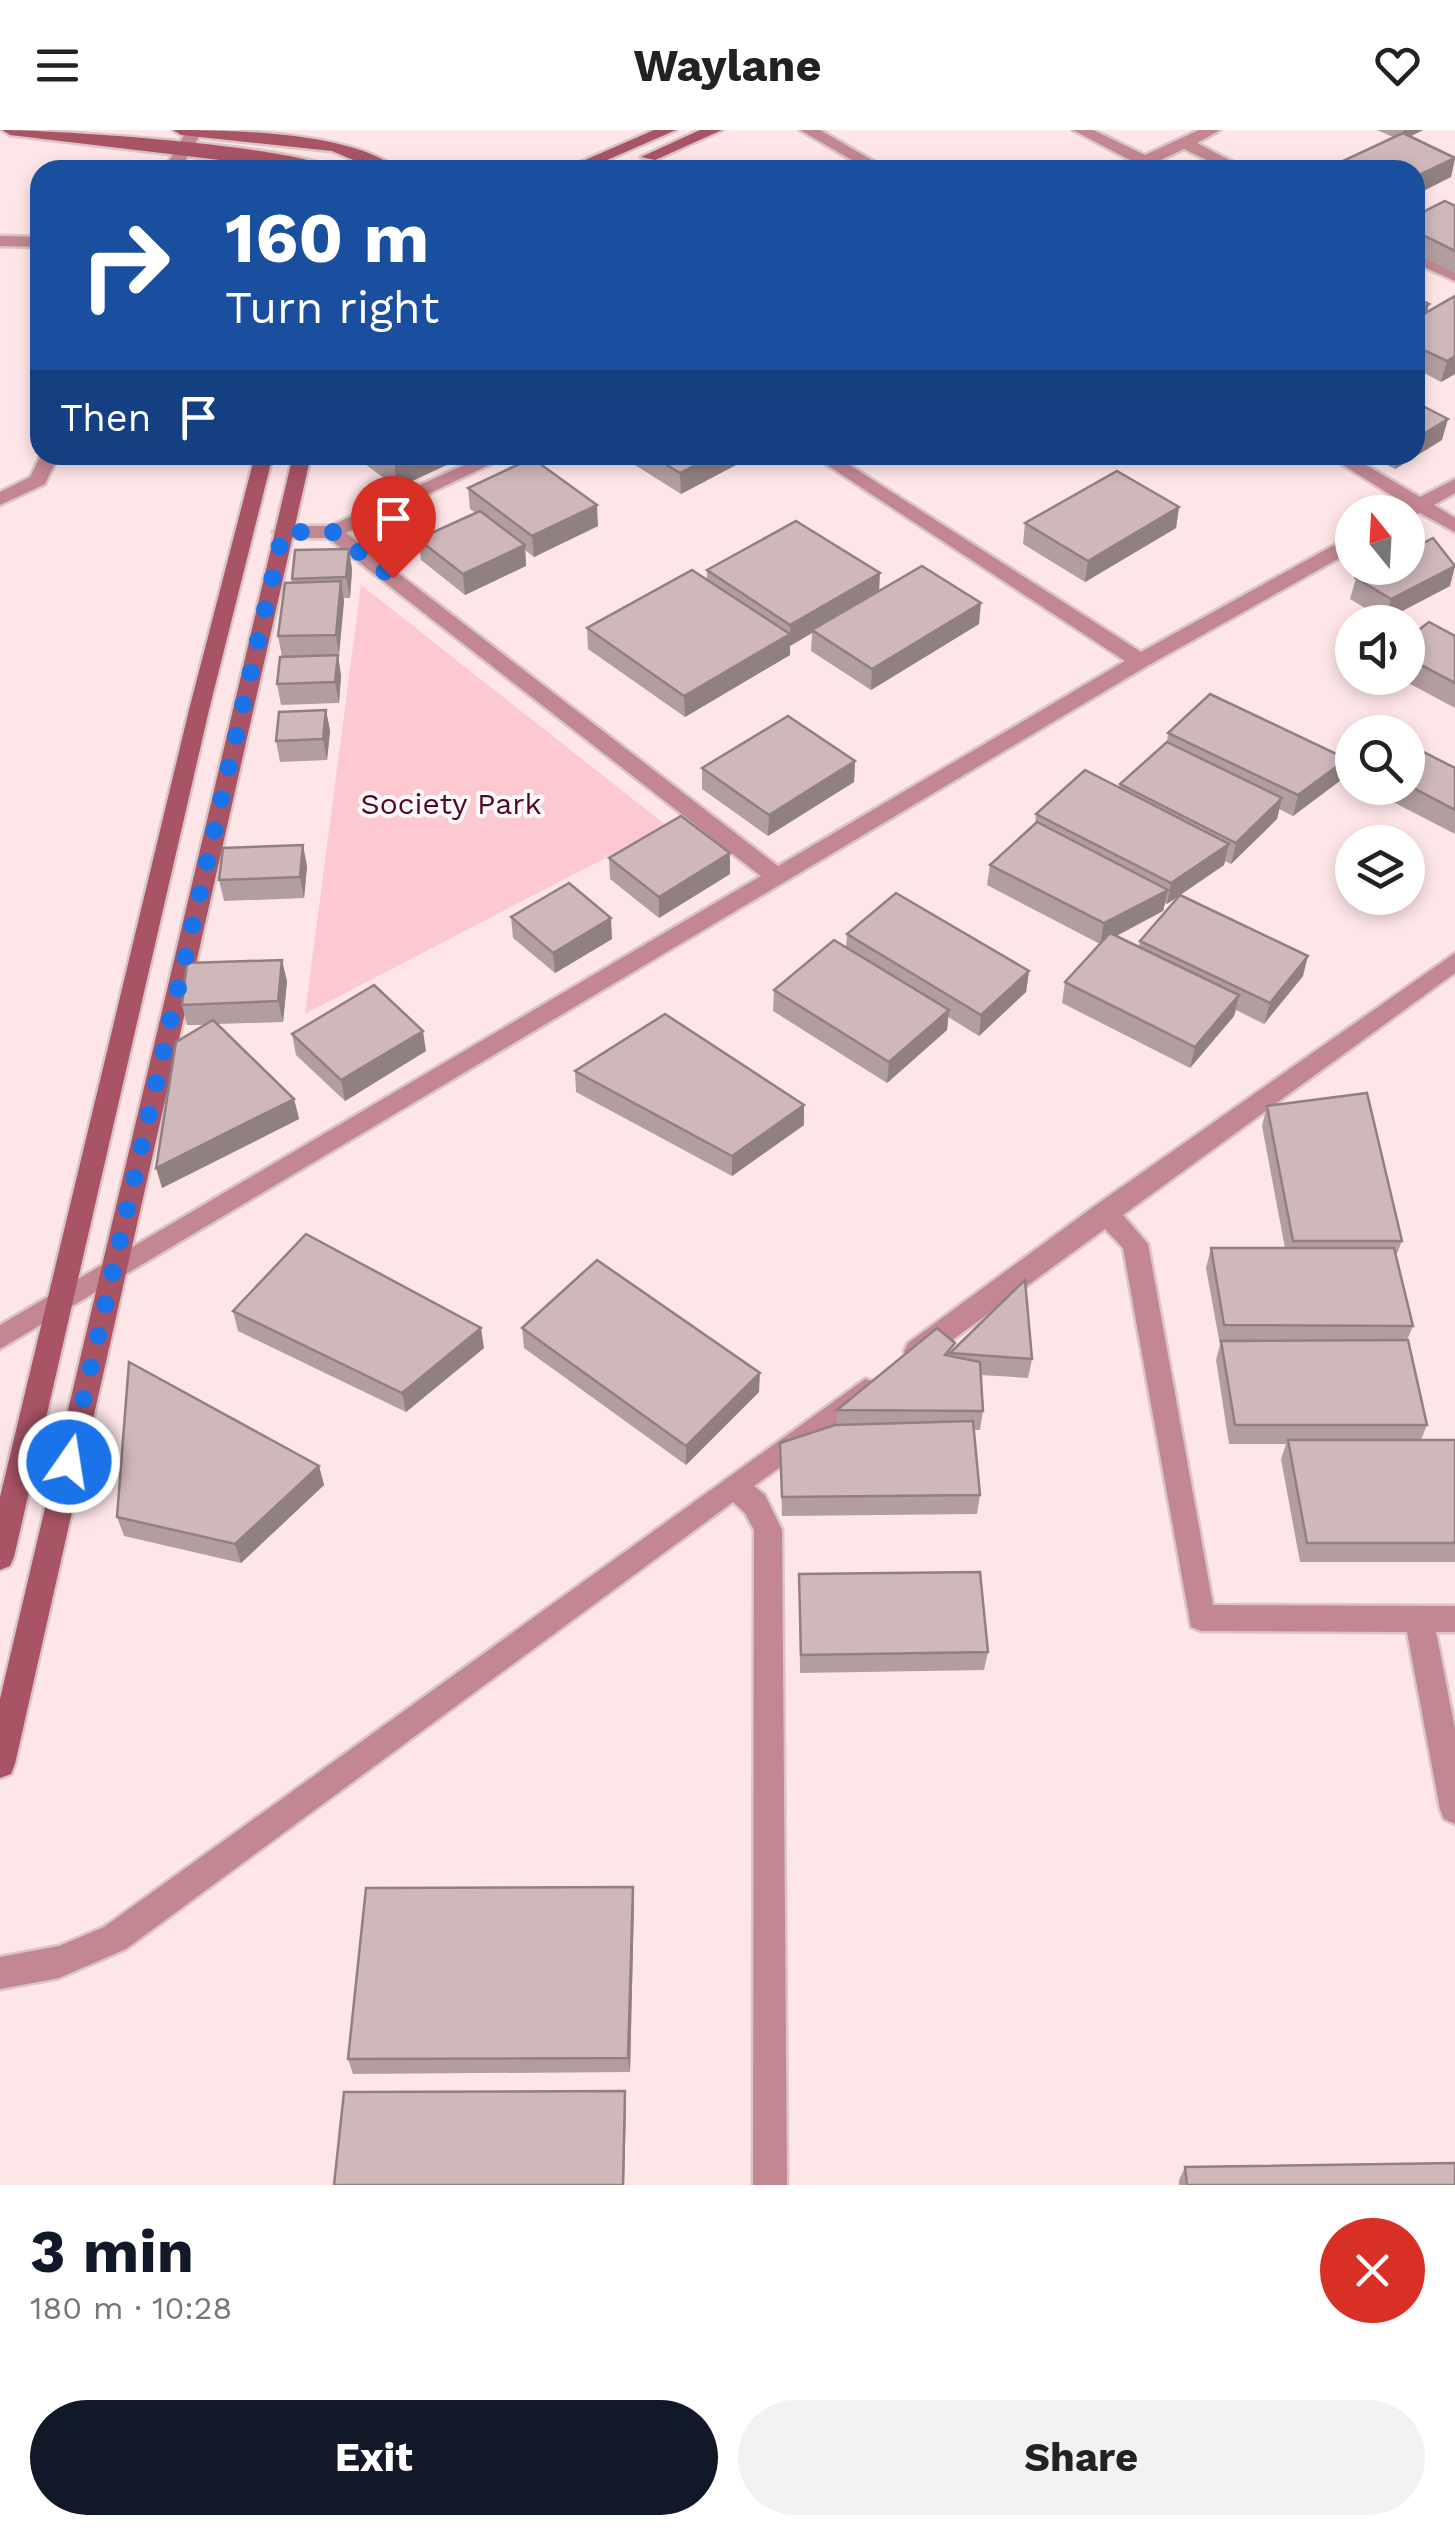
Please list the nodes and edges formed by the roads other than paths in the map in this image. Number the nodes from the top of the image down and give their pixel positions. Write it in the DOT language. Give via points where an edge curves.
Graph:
graph roads {
  1 [pos="10,130"];
  2 [pos="668,130"];
  3 [pos="714,130"];
  4 [pos="808,130"];
  5 [pos="1081,130"];
  6 [pos="1212,130"];
  7 [pos="194,131"];
  8 [pos="182,139"];
  9 [pos="1185,143"];
  10 [pos="290,160"];
  11 [pos="367,160"];
  12 [pos="594,160"];
  13 [pos="640,160"];
  14 [pos="862,160"];
  15 [pos="1140,160"];
  16 [pos="1148,160"];
  17 [pos="1220,160"];
  18 [pos="0,242"];
  19 [pos="30,242"];
  20 [pos="1425,261"];
  21 [pos="1455,276"];
  22 [pos="45,465"];
  23 [pos="261,465"];
  24 [pos="300,465"];
  25 [pos="478,465"];
  26 [pos="836,465"];
  27 [pos="1351,465"];
  28 [pos="1455,484"];
  29 [pos="1396,495"];
  30 [pos="253,497"];
  31 [pos="292,497"];
  32 [pos="0,499"];
  33 [pos="1425,502"];
  34 [pos="1425,512"];
  35 [pos="1455,526"];
  36 [pos="283,532"];
  37 [pos="333,532"];
  38 [pos="1335,553"];
  39 [pos="1140,662"];
  40 [pos="778,878"];
  41 [pos="1455,961"];
  42 [pos="1106,1212"];
  43 [pos="112,1273"];
  44 [pos="62,1303"];
  45 [pos="0,1338"];
  46 [pos="734,1486"];
  47 [pos="0,1557"];
  48 [pos="1418,1619"];
  49 [pos="1455,1619"];
  50 [pos="0,1764"];
  51 [pos="1455,1809"];
  52 [pos="0,1973"];
  53 [pos="770,2185"];
  1 -- 8 [label="street"];
  2 -- 12 [label="street"];
  3 -- 13 [label="street"];
  4 -- 14 [label="street"];
  5 -- 15 [label="street"];
  6 -- 9 [label="street"];
  7 -- 8 [label="street"];
  7 -- 11 [label="street" via="335,147"];
  8 -- 10 [label="street"];
  9 -- 16 [label="street"];
  9 -- 17 [label="street"];
  18 -- 19 [label="street"];
  20 -- 21 [label="street"];
  22 -- 32 [label="street" via="38,480"];
  23 -- 30 [label="street"];
  24 -- 31 [label="street"];
  25 -- 37 [label="street"];
  26 -- 39 [label="street"];
  27 -- 29 [label="street"];
  28 -- 33 [label="street"];
  30 -- 31 [label="street"];
  30 -- 44 [label="street"];
  31 -- 36 [label="street"];
  34 -- 35 [label="street"];
  36 -- 37 [label="street"];
  36 -- 43 [label="street"];
  37 -- 40 [label="street"];
  38 -- 39 [label="street"];
  39 -- 40 [label="street"];
  40 -- 43 [label="street"];
  41 -- 42 [label="street"];
  42 -- 46 [label="street"];
  42 -- 48 [label="street" via="1135,1244 1201,1618"];
  43 -- 44 [label="street"];
  43 -- 50 [label="street"];
  44 -- 45 [label="street"];
  44 -- 47 [label="street"];
  46 -- 52 [label="street" via="115,1938 39,1970"];
  46 -- 53 [label="street" via="755,1504 768,1530"];
  48 -- 49 [label="street"];
  48 -- 51 [label="street"];
}
